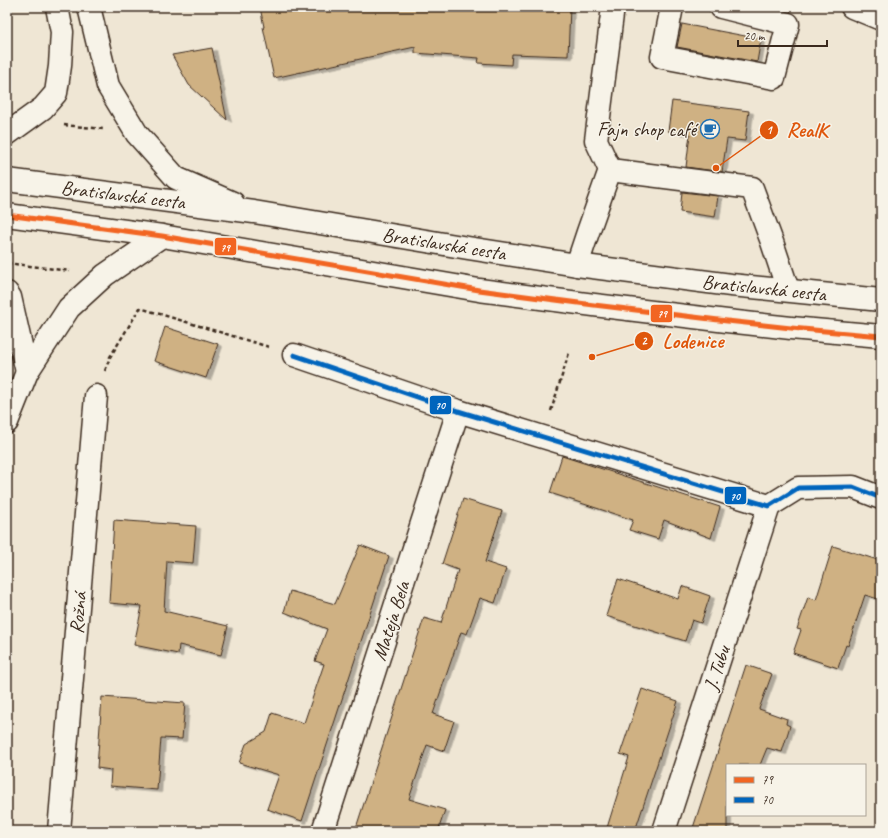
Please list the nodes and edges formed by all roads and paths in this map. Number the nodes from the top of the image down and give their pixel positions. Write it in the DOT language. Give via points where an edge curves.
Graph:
graph roads {
  1 [pos="56,7"];
  2 [pos="89,7"];
  3 [pos="613,7"];
  4 [pos="672,7"];
  5 [pos="721,7"];
  6 [pos="852,7"];
  7 [pos="881,19"];
  8 [pos="58,124"];
  9 [pos="106,130"];
  10 [pos="7,134"];
  11 [pos="610,170"];
  12 [pos="7,180"];
  13 [pos="254,212"];
  14 [pos="7,215"];
  15 [pos="162,236"];
  16 [pos="7,263"];
  17 [pos="578,265"];
  18 [pos="74,271"];
  19 [pos="788,290"];
  20 [pos="7,293"];
  21 [pos="881,300"];
  22 [pos="881,336"];
  23 [pos="568,353"];
  24 [pos="294,355"];
  25 [pos="27,372"];
  26 [pos="96,396"];
  27 [pos="458,411"];
  28 [pos="7,422"];
  29 [pos="544,437"];
  30 [pos="881,498"];
  31 [pos="769,506"];
  32 [pos="59,831"];
  33 [pos="324,831"];
  34 [pos="664,831"];
  1 -- 10 [label="main road" via="62,32 56,93 43,108"];
  2 -- 13 [label="main road" via="108,86 137,134 176,178"];
  3 -- 11 [label="main road" via="596,140"];
  4 -- 5 [label="main road" via="662,57 774,78 788,24"];
  6 -- 7 [label="main road"];
  8 -- 9 [label="path"];
  11 -- 17 [label="main road"];
  11 -- 19 [label="main road" via="752,188"];
  12 -- 13 [label="main road, Bratislavská cesta"];
  13 -- 17 [label="main road, Bratislavská cesta"];
  14 -- 15 [label="main road, Bratislavská cesta"];
  15 -- 22 [label="main road, Bratislavská cesta" via="479,290 755,324"];
  15 -- 25 [label="main road" via="105,275 68,308"];
  16 -- 18 [label="path"];
  17 -- 19 [label="main road, Bratislavská cesta"];
  19 -- 21 [label="main road, Bratislavská cesta"];
  20 -- 25 [label="main road"];
  23 -- 29 [label="path"];
  24 -- 26 [label="path" via="140,308 110,357"];
  24 -- 27 [label="main road"];
  25 -- 28 [label="main road"];
  26 -- 32 [label="main road, Rožná"];
  27 -- 29 [label="main road"];
  27 -- 33 [label="main road, Mateja Bela"];
  29 -- 31 [label="main road"];
  30 -- 31 [label="main road" via="853,487 798,488"];
  31 -- 34 [label="main road, J. Tubu"];
}
